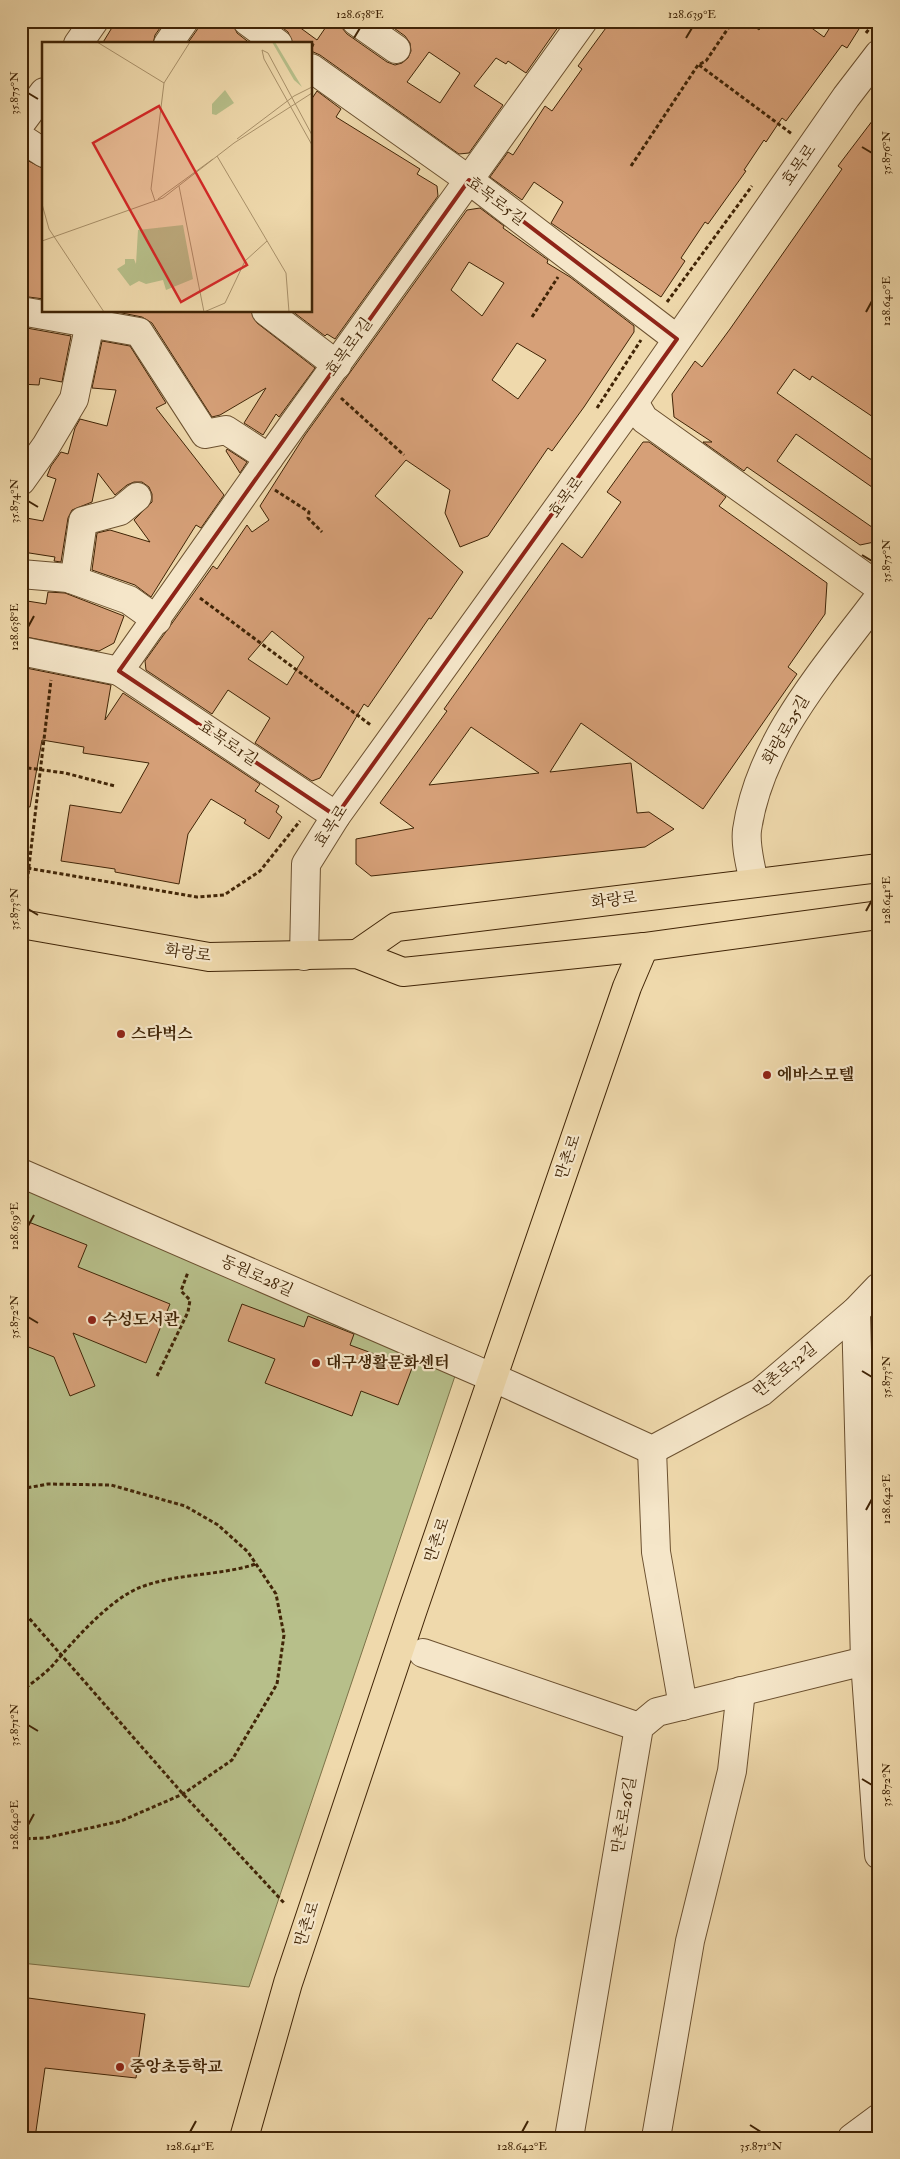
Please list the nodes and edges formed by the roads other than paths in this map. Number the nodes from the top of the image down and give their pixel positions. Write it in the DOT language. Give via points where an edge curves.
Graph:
graph roads {
  1 [pos="94,21"];
  2 [pos="184,21"];
  3 [pos="248,21"];
  4 [pos="356,21"];
  5 [pos="580,22"];
  6 [pos="79,42"];
  7 [pos="169,42"];
  8 [pos="275,42"];
  9 [pos="870,46"];
  10 [pos="396,49"];
  11 [pos="312,69"];
  12 [pos="42,95"];
  13 [pos="21,123"];
  14 [pos="21,138"];
  15 [pos="42,153"];
  16 [pos="469,180"];
  17 [pos="21,311"];
  18 [pos="267,312"];
  19 [pos="90,323"];
  20 [pos="677,339"];
  21 [pos="330,374"];
  22 [pos="634,402"];
  23 [pos="263,467"];
  24 [pos="21,482"];
  25 [pos="137,497"];
  26 [pos="21,574"];
  27 [pos="71,579"];
  28 [pos="879,587"];
  29 [pos="879,597"];
  30 [pos="157,620"];
  31 [pos="21,651"];
  32 [pos="119,671"];
  33 [pos="326,809"];
  34 [pos="879,868"];
  35 [pos="754,883"];
  36 [pos="879,915"];
  37 [pos="22,924"];
  38 [pos="644,947"];
  39 [pos="357,954"];
  40 [pos="304,956"];
  41 [pos="21,1173"];
  42 [pos="879,1287"];
  43 [pos="856,1311"];
  44 [pos="492,1379"];
  45 [pos="652,1450"];
  46 [pos="424,1653"];
  47 [pos="865,1661"];
  48 [pos="741,1691"];
  49 [pos="683,1706"];
  50 [pos="639,1727"];
  51 [pos="879,1855"];
  52 [pos="879,2118"];
  53 [pos="244,2138"];
  54 [pos="569,2138"];
  55 [pos="656,2138"];
  56 [pos="852,2138"];
  1 -- 6 [label="street"];
  2 -- 7 [label="street"];
  3 -- 8 [label="street"];
  4 -- 10 [label="street"];
  5 -- 16 [label="street, 효목로1길"];
  9 -- 20 [label="street, 효목로" via="796,137"];
  11 -- 16 [label="street, 효목로5길"];
  12 -- 13 [label="street"];
  14 -- 15 [label="street"];
  16 -- 20 [label="street, 효목로5길"];
  16 -- 21 [label="street, 효목로1길"];
  17 -- 19 [label="street"];
  18 -- 21 [label="street"];
  19 -- 23 [label="street" via="139,332 205,434 226,430"];
  19 -- 24 [label="street" via="74,399"];
  20 -- 22 [label="street, 효목로"];
  21 -- 23 [label="street, 효목로1길"];
  22 -- 28 [label="street" via="644,419"];
  22 -- 33 [label="street, 효목로" via="376,729"];
  23 -- 30 [label="street, 효목로1길"];
  25 -- 27 [label="street" via="120,511 83,521 76,569"];
  26 -- 27 [label="street"];
  27 -- 30 [label="street" via="129,600"];
  29 -- 35 [label="street, 화랑로25길" via="806,695 759,778 746,832"];
  30 -- 32 [label="street, 효목로1길"];
  31 -- 32 [label="street, 효목로1길"];
  32 -- 33 [label="street, 효목로1길"];
  33 -- 40 [label="street, 효목로" via="306,864"];
  34 -- 35 [label="main road, 화랑로"];
  35 -- 39 [label="main road, 화랑로" via="396,927"];
  36 -- 38 [label="main road, 화랑로"];
  37 -- 40 [label="main road, 화랑로" via="209,957"];
  38 -- 39 [label="main road, 화랑로" via="403,972"];
  38 -- 44 [label="main road, 만촌로" via="623,996"];
  39 -- 40 [label="main road, 화랑로"];
  41 -- 44 [label="street, 동원로28길"];
  42 -- 43 [label="street, 만촌로32길"];
  43 -- 45 [label="street, 만촌로32길" via="761,1392"];
  43 -- 47 [label="street"];
  44 -- 45 [label="street"];
  44 -- 53 [label="main road, 만촌로" via="288,1983"];
  45 -- 49 [label="street" via="656,1552"];
  46 -- 50 [label="street"];
  47 -- 48 [label="street"];
  47 -- 51 [label="street"];
  48 -- 49 [label="street"];
  48 -- 55 [label="street" via="732,1771 690,1941"];
  49 -- 50 [label="street" via="657,1712"];
  50 -- 54 [label="street, 만촌로26길"];
  52 -- 56 [label="street"];
}
